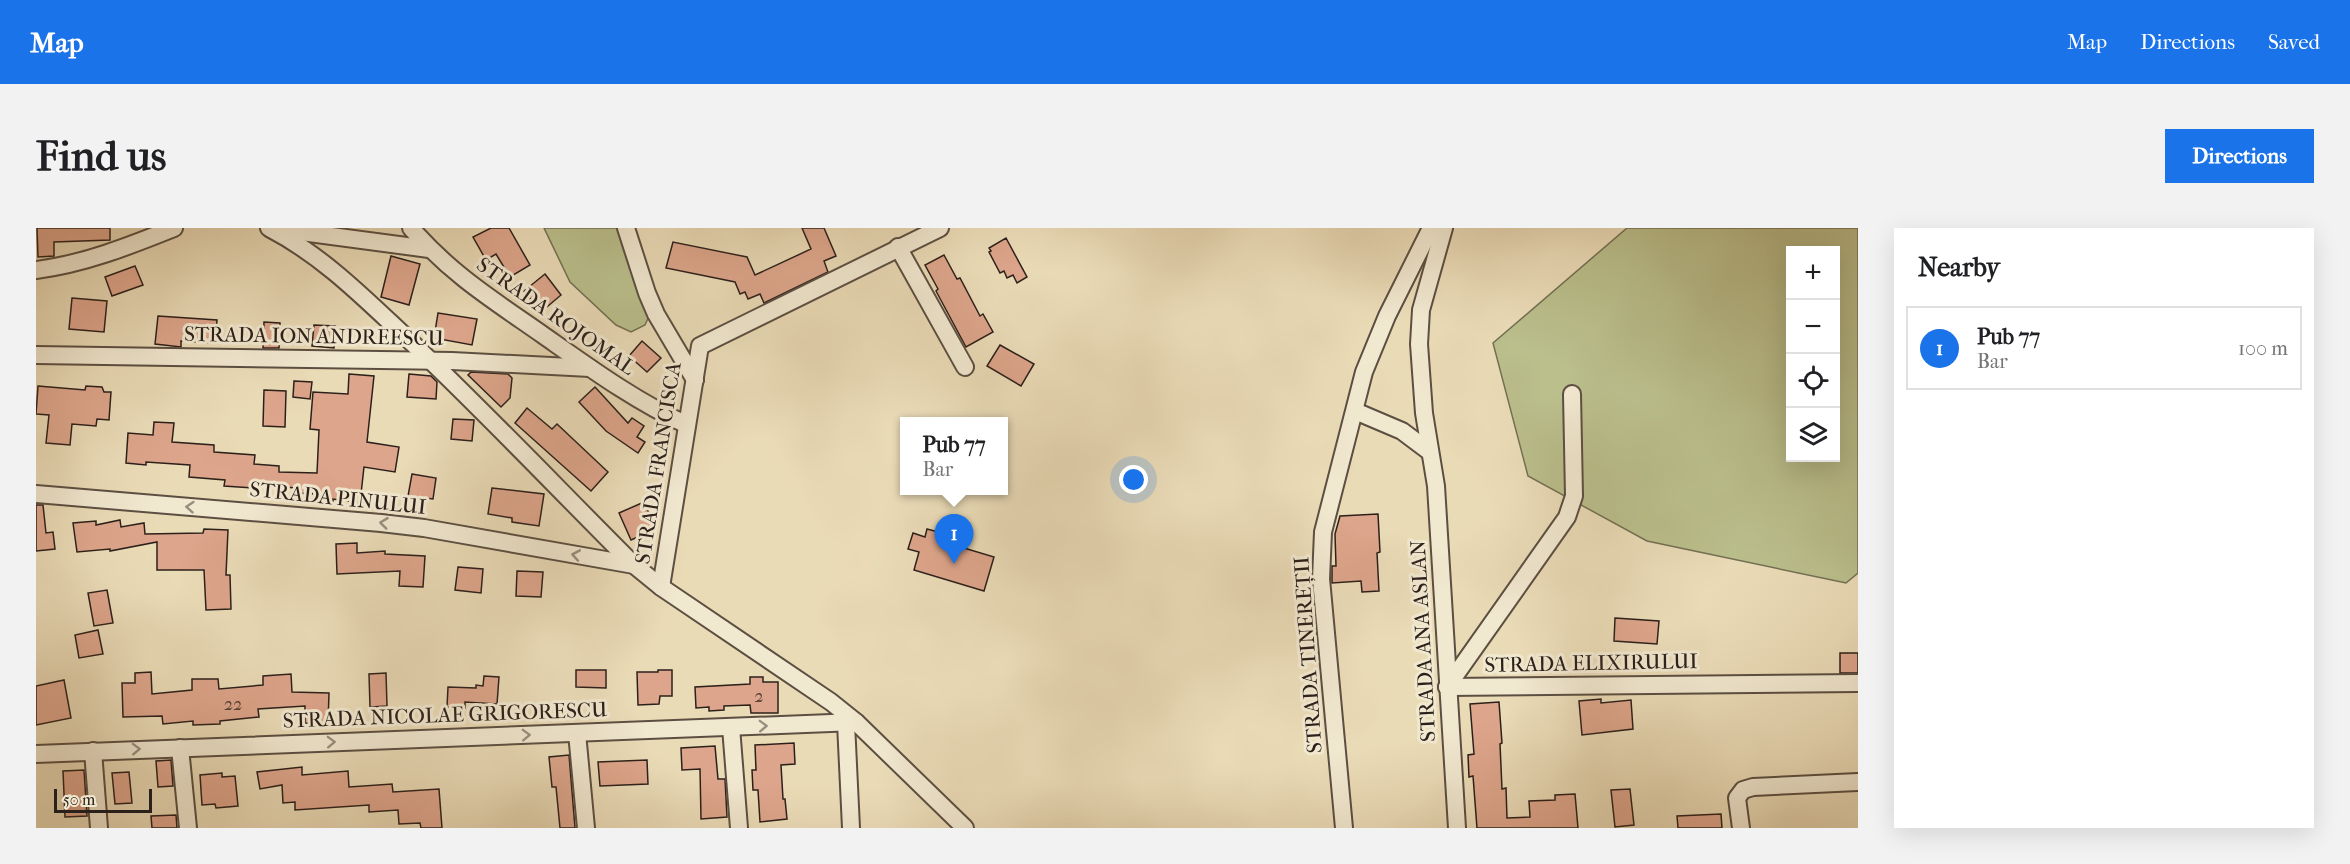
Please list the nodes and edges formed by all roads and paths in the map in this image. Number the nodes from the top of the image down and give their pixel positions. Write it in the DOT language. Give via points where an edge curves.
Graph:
graph roads {
  1 [pos="174,228"];
  2 [pos="272,228"];
  3 [pos="411,228"];
  4 [pos="626,228"];
  5 [pos="940,228"];
  6 [pos="1431,228"];
  7 [pos="1444,228"];
  8 [pos="898,247"];
  9 [pos="429,249"];
  10 [pos="36,270"];
  11 [pos="36,355"];
  12 [pos="430,361"];
  13 [pos="965,366"];
  14 [pos="590,368"];
  15 [pos="695,380"];
  16 [pos="1572,394"];
  17 [pos="1354,411"];
  18 [pos="687,425"];
  19 [pos="1430,452"];
  20 [pos="36,494"];
  21 [pos="634,565"];
  22 [pos="661,586"];
  23 [pos="1858,683"];
  24 [pos="1447,687"];
  25 [pos="851,722"];
  26 [pos="731,727"];
  27 [pos="577,733"];
  28 [pos="180,748"];
  29 [pos="93,751"];
  30 [pos="36,754"];
  31 [pos="1858,782"];
  32 [pos="99,828"];
  33 [pos="189,828"];
  34 [pos="586,828"];
  35 [pos="739,828"];
  36 [pos="851,828"];
  37 [pos="964,828"];
  38 [pos="1344,828"];
  39 [pos="1457,828"];
  40 [pos="1741,828"];
  1 -- 10 [label="street" via="76,263"];
  2 -- 9 [label="street"];
  2 -- 12 [label="street, STRADA FRANCISCA" via="333,269"];
  3 -- 9 [label="street, STRADA ROJOMAL"];
  4 -- 15 [label="street" via="651,303"];
  5 -- 8 [label="street"];
  6 -- 17 [label="street" via="1374,343"];
  7 -- 19 [label="street, STRADA ANA ASLAN" via="1421,310 1419,344"];
  8 -- 13 [label="street"];
  8 -- 15 [label="street, STRADA FRANCISCA" via="700,346"];
  9 -- 14 [label="street, STRADA ROJOMAL" via="457,275"];
  11 -- 12 [label="street, STRADA ION ANDREESCU"];
  12 -- 14 [label="street, STRADA ION ANDREESCU"];
  12 -- 21 [label="street, STRADA FRANCISCA"];
  14 -- 18 [label="street, STRADA ROJOMAL" via="632,398"];
  15 -- 18 [label="street, STRADA FRANCISCA"];
  16 -- 24 [label="street" via="1574,496 1567,517"];
  17 -- 19 [label="street" via="1402,431"];
  17 -- 38 [label="street, STRADA TINEREȚII" via="1323,532 1321,559"];
  18 -- 22 [label="street, STRADA FRANCISCA"];
  19 -- 24 [label="street, STRADA ANA ASLAN" via="1436,486"];
  21 -- 20 [label="street, STRADA PINULUI, one-way" via="424,528"];
  21 -- 22 [label="street, STRADA FRANCISCA"];
  22 -- 25 [label="street, STRADA FRANCISCA" via="810,686"];
  23 -- 24 [label="street, STRADA ELIXIRULUI"];
  24 -- 39 [label="street, STRADA ANA ASLAN"];
  26 -- 25 [label="street, STRADA NICOLAE GRIGORESCU, one-way"];
  25 -- 36 [label="street"];
  25 -- 37 [label="street, STRADA FRANCISCA"];
  26 -- 27 [label="street, STRADA NICOLAE GRIGORESCU"];
  26 -- 35 [label="street"];
  28 -- 27 [label="street, STRADA NICOLAE GRIGORESCU, one-way"];
  27 -- 34 [label="street"];
  29 -- 28 [label="street, STRADA NICOLAE GRIGORESCU, one-way"];
  28 -- 33 [label="street"];
  29 -- 30 [label="street, STRADA NICOLAE GRIGORESCU"];
  29 -- 32 [label="street"];
  31 -- 40 [label="street" via="1743,790 1737,798"];
}
